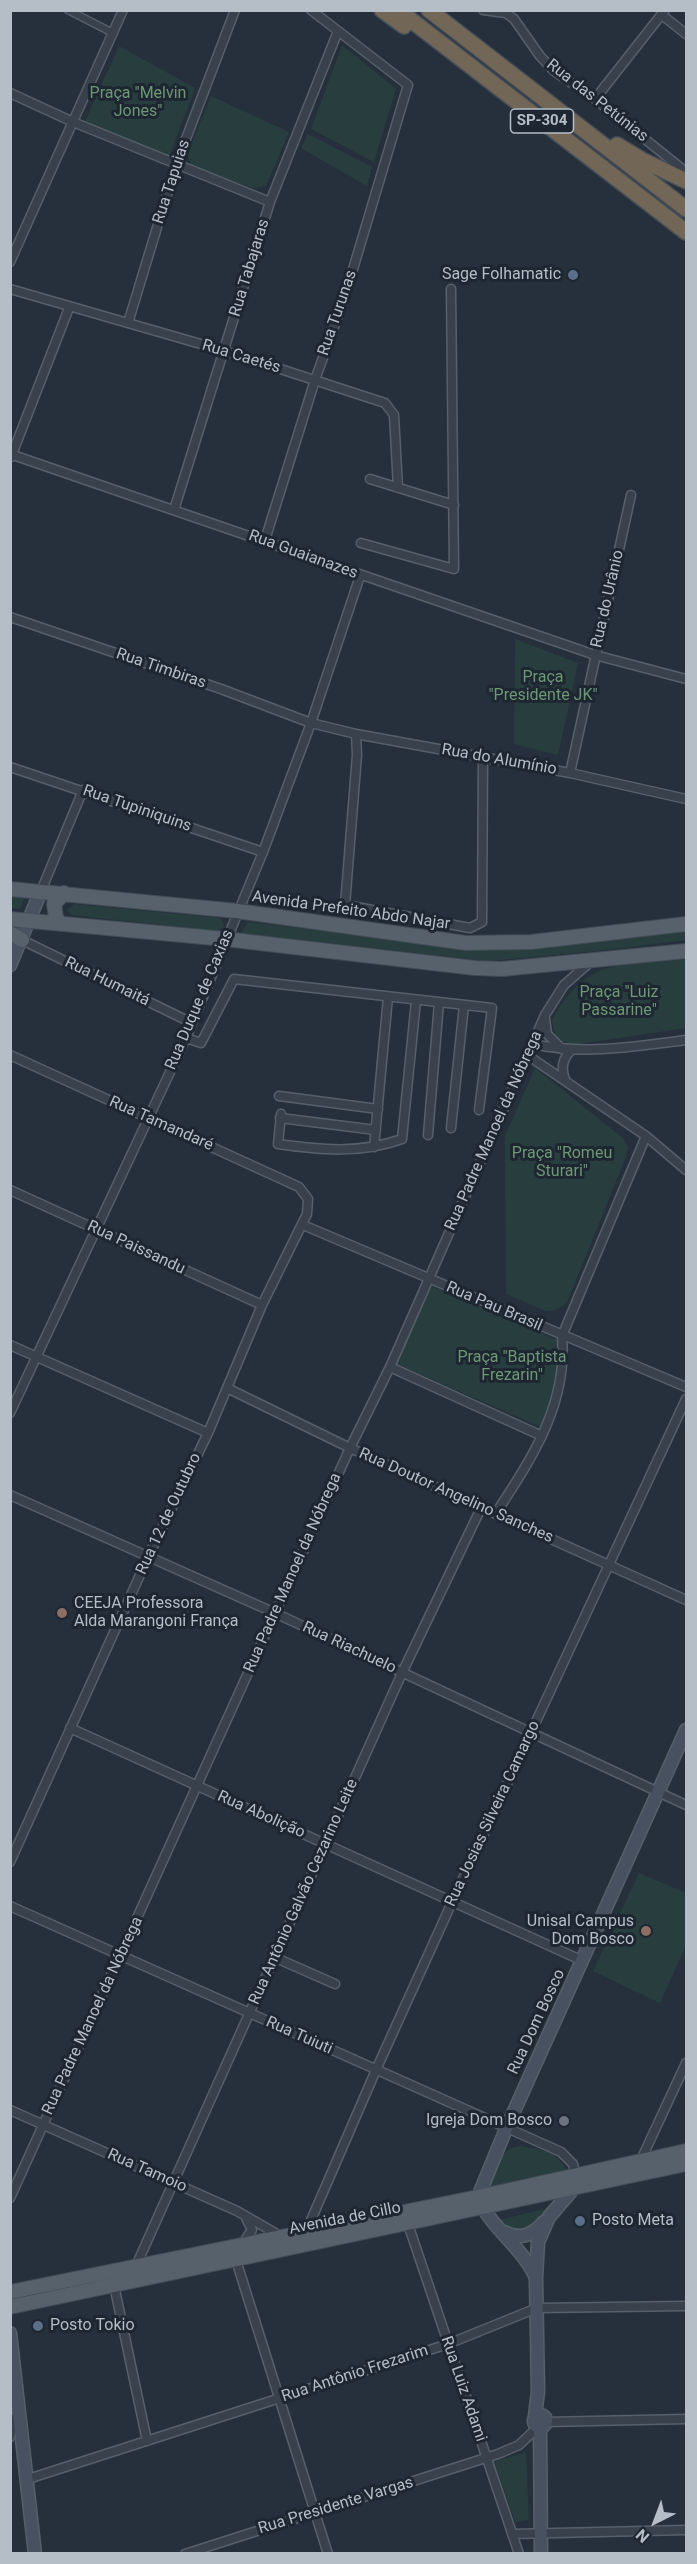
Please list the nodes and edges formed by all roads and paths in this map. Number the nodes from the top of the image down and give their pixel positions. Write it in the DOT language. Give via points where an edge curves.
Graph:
graph roads {
  1 [pos="69,10"];
  2 [pos="123,10"];
  3 [pos="235,10"];
  4 [pos="311,10"];
  5 [pos="382,10"];
  6 [pos="398,10"];
  7 [pos="429,10"];
  8 [pos="435,10"];
  9 [pos="486,11"];
  10 [pos="663,13"];
  11 [pos="338,31"];
  12 [pos="113,33"];
  13 [pos="687,34"];
  14 [pos="509,73"];
  15 [pos="10,93"];
  16 [pos="596,99"];
  17 [pos="73,122"];
  18 [pos="176,165"];
  19 [pos="687,172"];
  20 [pos="620,181"];
  21 [pos="687,181"];
  22 [pos="270,202"];
  23 [pos="687,209"];
  24 [pos="687,232"];
  25 [pos="10,262"];
  26 [pos="10,290"];
  27 [pos="451,290"];
  28 [pos="69,308"];
  29 [pos="128,323"];
  30 [pos="225,351"];
  31 [pos="315,380"];
  32 [pos="11,455"];
  33 [pos="370,479"];
  34 [pos="398,488"];
  35 [pos="631,495"];
  36 [pos="454,505"];
  37 [pos="174,510"];
  38 [pos="266,540"];
  39 [pos="361,543"];
  40 [pos="360,576"];
  41 [pos="10,617"];
  42 [pos="595,655"];
  43 [pos="687,679"];
  44 [pos="311,723"];
  45 [pos="357,734"];
  46 [pos="483,757"];
  47 [pos="10,767"];
  48 [pos="570,773"];
  49 [pos="83,790"];
  50 [pos="687,799"];
  51 [pos="263,852"];
  52 [pos="10,889"];
  53 [pos="41,891"];
  54 [pos="64,893"];
  55 [pos="237,912"];
  56 [pos="10,919"];
  57 [pos="30,921"];
  58 [pos="61,924"];
  59 [pos="687,924"];
  60 [pos="16,936"];
  61 [pos="225,939"];
  62 [pos="687,951"];
  63 [pos="592,961"];
  64 [pos="10,965"];
  65 [pos="388,997"];
  66 [pos="416,1001"];
  67 [pos="439,1003"];
  68 [pos="464,1005"];
  69 [pos="545,1016"];
  70 [pos="192,1023"];
  71 [pos="186,1038"];
  72 [pos="687,1040"];
  73 [pos="532,1044"];
  74 [pos="566,1050"];
  75 [pos="10,1055"];
  76 [pos="527,1055"];
  77 [pos="565,1080"];
  78 [pos="279,1096"];
  79 [pos="378,1109"];
  80 [pos="479,1110"];
  81 [pos="148,1118"];
  82 [pos="452,1128"];
  83 [pos="376,1130"];
  84 [pos="428,1135"];
  85 [pos="646,1136"];
  86 [pos="374,1147"];
  87 [pos="687,1170"];
  88 [pos="10,1190"];
  89 [pos="308,1198"];
  90 [pos="303,1225"];
  91 [pos="95,1229"];
  92 [pos="428,1279"];
  93 [pos="262,1305"];
  94 [pos="562,1336"];
  95 [pos="10,1345"];
  96 [pos="37,1357"];
  97 [pos="390,1367"];
  98 [pos="687,1387"];
  99 [pos="227,1388"];
  100 [pos="687,1399"];
  101 [pos="10,1413"];
  102 [pos="208,1433"];
  103 [pos="542,1436"];
  104 [pos="350,1448"];
  105 [pos="10,1495"];
  106 [pos="482,1506"];
  107 [pos="496,1513"];
  108 [pos="149,1555"];
  109 [pos="610,1565"];
  110 [pos="687,1600"];
  111 [pos="275,1612"];
  112 [pos="402,1673"];
  113 [pos="70,1728"];
  114 [pos="687,1730"];
  115 [pos="531,1733"];
  116 [pos="198,1787"];
  117 [pos="659,1793"];
  118 [pos="687,1805"];
  119 [pos="326,1843"];
  120 [pos="10,1863"];
  121 [pos="453,1900"];
  122 [pos="10,1906"];
  123 [pos="120,1956"];
  124 [pos="276,1958"];
  125 [pos="583,1961"];
  126 [pos="335,1984"];
  127 [pos="250,2014"];
  128 [pos="687,2063"];
  129 [pos="376,2070"];
  130 [pos="10,2110"];
  131 [pos="43,2125"];
  132 [pos="506,2129"];
  133 [pos="687,2151"];
  134 [pos="640,2162"];
  135 [pos="687,2164"];
  136 [pos="574,2182"];
  137 [pos="172,2183"];
  138 [pos="10,2198"];
  139 [pos="480,2202"];
  140 [pos="237,2211"];
  141 [pos="549,2217"];
  142 [pos="408,2224"];
  143 [pos="498,2228"];
  144 [pos="282,2237"];
  145 [pos="301,2241"];
  146 [pos="241,2244"];
  147 [pos="236,2260"];
  148 [pos="135,2266"];
  149 [pos="536,2278"];
  150 [pos="138,2280"];
  151 [pos="114,2285"];
  152 [pos="10,2292"];
  153 [pos="687,2306"];
  154 [pos="10,2307"];
  155 [pos="537,2308"];
  156 [pos="11,2339"];
  157 [pos="448,2344"];
  158 [pos="280,2398"];
  159 [pos="10,2418"];
  160 [pos="687,2419"];
  161 [pos="541,2422"];
  162 [pos="10,2437"];
  163 [pos="147,2441"];
  164 [pos="535,2441"];
  165 [pos="10,2442"];
  166 [pos="24,2446"];
  167 [pos="487,2458"];
  168 [pos="28,2479"];
  169 [pos="315,2512"];
  170 [pos="687,2530"];
  171 [pos="540,2533"];
  172 [pos="512,2534"];
  173 [pos="35,2553"];
  174 [pos="185,2553"];
  175 [pos="328,2553"];
  176 [pos="519,2553"];
  177 [pos="541,2553"];
  1 -- 12 [label="street"];
  2 -- 12 [label="street"];
  3 -- 18 [label="street, Rua Tapuias"];
  4 -- 11 [label="street"];
  5 -- 20 [label="highway"];
  6 -- 20 [label="highway, SP-304"];
  7 -- 14 [label="highway, SP-304"];
  8 -- 14 [label="highway"];
  9 -- 16 [label="street, Rua das Petúnias" via="506,13 514,19 554,70"];
  10 -- 13 [label="street"];
  10 -- 16 [label="street"];
  11 -- 22 [label="street, Rua Tabajaras"];
  11 -- 31 [label="street, Rua Turunas" via="408,85 345,296"];
  12 -- 17 [label="street"];
  14 -- 21 [label="highway" via="624,150"];
  14 -- 23 [label="highway, SP-304"];
  15 -- 17 [label="street"];
  16 -- 19 [label="street, Rua das Petúnias"];
  17 -- 18 [label="street"];
  17 -- 25 [label="street"];
  18 -- 22 [label="street"];
  18 -- 29 [label="street, Rua Tapuias"];
  20 -- 24 [label="highway, SP-304"];
  22 -- 30 [label="street, Rua Tabajaras"];
  26 -- 28 [label="street, Rua Caetés"];
  27 -- 36 [label="street"];
  28 -- 29 [label="street, Rua Caetés"];
  28 -- 32 [label="street"];
  29 -- 30 [label="street, Rua Caetés"];
  30 -- 31 [label="street, Rua Caetés"];
  30 -- 37 [label="street, Rua Tabajaras"];
  31 -- 34 [label="street, Rua Caetés" via="385,403 394,415"];
  31 -- 38 [label="street, Rua Turunas"];
  32 -- 37 [label="street, Rua Guaianazes"];
  33 -- 34 [label="street"];
  34 -- 36 [label="street"];
  35 -- 42 [label="street, Rua do Urânio"];
  36 -- 39 [label="street" via="454,569"];
  37 -- 38 [label="street, Rua Guaianazes"];
  38 -- 40 [label="street, Rua Guaianazes"];
  40 -- 42 [label="street, Rua Guaianazes"];
  40 -- 44 [label="street, Rua Duque de Caxias"];
  41 -- 44 [label="street, Rua Timbiras"];
  42 -- 43 [label="street, Rua Guaianazes"];
  42 -- 48 [label="street, Rua do Urânio"];
  44 -- 45 [label="street, Rua do Alumínio"];
  44 -- 51 [label="street, Rua Duque de Caxias"];
  45 -- 46 [label="street, Rua do Alumínio"];
  45 -- 46 [label="street" via="345,905 470,928 482,922"];
  46 -- 48 [label="street, Rua do Alumínio"];
  47 -- 49 [label="street, Rua Tupiniquins"];
  48 -- 50 [label="street, Rua do Alumínio"];
  49 -- 51 [label="street, Rua Tupiniquins"];
  49 -- 53 [label="street"];
  51 -- 55 [label="street, Rua Duque de Caxias"];
  52 -- 53 [label="main road, Avenida Prefeito Abdo Najar"];
  53 -- 54 [label="main road, Avenida Prefeito Abdo Najar"];
  53 -- 57 [label="main road"];
  54 -- 55 [label="main road, Avenida Prefeito Abdo Najar"];
  54 -- 58 [label="main road" via="54,904"];
  55 -- 59 [label="main road, Avenida Prefeito Abdo Najar" via="472,944 531,942"];
  55 -- 61 [label="street, Rua Duque de Caxias"];
  56 -- 57 [label="main road"];
  57 -- 58 [label="main road"];
  57 -- 60 [label="main road"];
  58 -- 61 [label="main road"];
  60 -- 64 [label="main road"];
  60 -- 70 [label="street, Rua Humaitá"];
  61 -- 63 [label="main road" via="475,968"];
  61 -- 70 [label="street, Rua Duque de Caxias"];
  62 -- 63 [label="main road"];
  63 -- 69 [label="street, Rua Padre Manoel da Nóbrega" via="564,985"];
  65 -- 66 [label="street"];
  65 -- 71 [label="street" via="234,979 201,1043"];
  65 -- 79 [label="street"];
  66 -- 67 [label="street"];
  66 -- 86 [label="street" via="402,1138"];
  67 -- 68 [label="street"];
  67 -- 84 [label="street"];
  68 -- 80 [label="street" via="492,1008"];
  68 -- 82 [label="street"];
  69 -- 73 [label="street, Rua Padre Manoel da Nóbrega"];
  69 -- 74 [label="street" via="547,1034"];
  70 -- 71 [label="street, Rua Duque de Caxias"];
  71 -- 81 [label="street, Rua Duque de Caxias"];
  72 -- 74 [label="street"];
  73 -- 74 [label="street"];
  73 -- 76 [label="street, Rua Padre Manoel da Nóbrega"];
  74 -- 77 [label="street" via="562,1066"];
  75 -- 81 [label="street, Rua Tamandaré"];
  76 -- 77 [label="street"];
  76 -- 92 [label="street, Rua Padre Manoel da Nóbrega"];
  77 -- 85 [label="street"];
  78 -- 79 [label="street"];
  79 -- 83 [label="street"];
  81 -- 89 [label="street, Rua Tamandaré" via="299,1187"];
  81 -- 91 [label="street, Rua Duque de Caxias"];
  83 -- 86 [label="street"];
  83 -- 86 [label="street" via="280,1116 278,1144 333,1151"];
  85 -- 87 [label="street"];
  85 -- 94 [label="street"];
  88 -- 91 [label="street, Rua Paissandu"];
  89 -- 90 [label="street, Rua 12 de Outubro"];
  90 -- 92 [label="street, Rua Pau Brasil"];
  90 -- 93 [label="street, Rua 12 de Outubro"];
  91 -- 93 [label="street, Rua Paissandu"];
  91 -- 96 [label="street, Rua Duque de Caxias"];
  92 -- 94 [label="street, Rua Pau Brasil"];
  92 -- 97 [label="street, Rua Padre Manoel da Nóbrega"];
  93 -- 99 [label="street, Rua 12 de Outubro"];
  94 -- 98 [label="street, Rua Pau Brasil"];
  94 -- 103 [label="street" via="561,1387"];
  95 -- 96 [label="street"];
  96 -- 101 [label="street, Rua Duque de Caxias"];
  96 -- 102 [label="street"];
  97 -- 103 [label="street"];
  97 -- 104 [label="street, Rua Padre Manoel da Nóbrega"];
  99 -- 102 [label="street, Rua 12 de Outubro"];
  99 -- 104 [label="street, Rua Doutor Angelino Sanches"];
  100 -- 109 [label="street, Rua Josias Silveira Camargo"];
  102 -- 108 [label="street, Rua 12 de Outubro"];
  103 -- 107 [label="street"];
  104 -- 106 [label="street, Rua Doutor Angelino Sanches"];
  104 -- 111 [label="street, Rua Padre Manoel da Nóbrega"];
  105 -- 108 [label="street, Rua Riachuelo"];
  106 -- 107 [label="street, Rua Doutor Angelino Sanches"];
  106 -- 112 [label="street, Rua Antônio Galvão Cezarino Leite"];
  107 -- 109 [label="street, Rua Doutor Angelino Sanches"];
  108 -- 111 [label="street, Rua Riachuelo"];
  108 -- 113 [label="street, Rua 12 de Outubro"];
  109 -- 110 [label="street, Rua Doutor Angelino Sanches"];
  109 -- 115 [label="street, Rua Josias Silveira Camargo"];
  111 -- 112 [label="street, Rua Riachuelo"];
  111 -- 116 [label="street, Rua Padre Manoel da Nóbrega"];
  112 -- 115 [label="street, Rua Riachuelo"];
  112 -- 119 [label="street, Rua Antônio Galvão Cezarino Leite"];
  113 -- 116 [label="street, Rua Abolição"];
  113 -- 120 [label="street, Rua 12 de Outubro"];
  114 -- 117 [label="main road, Rua Dom Bosco"];
  115 -- 117 [label="street, Rua Riachuelo"];
  115 -- 121 [label="street, Rua Josias Silveira Camargo"];
  116 -- 119 [label="street, Rua Abolição"];
  116 -- 123 [label="street, Rua Padre Manoel da Nóbrega"];
  117 -- 118 [label="street, Rua Riachuelo"];
  117 -- 125 [label="main road, Rua Dom Bosco"];
  119 -- 121 [label="street, Rua Abolição"];
  119 -- 124 [label="street, Rua Antônio Galvão Cezarino Leite"];
  121 -- 125 [label="street, Rua Abolição"];
  121 -- 129 [label="street, Rua Josias Silveira Camargo"];
  122 -- 123 [label="street, Rua Tuiuti"];
  123 -- 127 [label="street, Rua Tuiuti"];
  123 -- 131 [label="street, Rua Padre Manoel da Nóbrega"];
  124 -- 126 [label="street"];
  124 -- 127 [label="street, Rua Antônio Galvão Cezarino Leite"];
  125 -- 132 [label="main road, Rua Dom Bosco"];
  127 -- 129 [label="street, Rua Tuiuti"];
  127 -- 137 [label="street, Rua Antônio Galvão Cezarino Leite"];
  128 -- 134 [label="street"];
  129 -- 132 [label="street, Rua Tuiuti"];
  129 -- 145 [label="street, Rua Josias Silveira Camargo"];
  130 -- 131 [label="street, Rua Tamoio"];
  131 -- 137 [label="street, Rua Tamoio"];
  131 -- 138 [label="street, Rua Padre Manoel da Nóbrega"];
  132 -- 136 [label="street, Rua Tuiuti" via="561,2152 573,2164"];
  132 -- 139 [label="main road, Rua Dom Bosco"];
  133 -- 134 [label="main road, Avenida de Cillo"];
  134 -- 136 [label="main road, Avenida de Cillo"];
  135 -- 136 [label="main road, Avenida de Cillo"];
  136 -- 139 [label="main road, Avenida de Cillo"];
  136 -- 141 [label="main road"];
  137 -- 140 [label="street, Rua Tamoio"];
  137 -- 148 [label="street, Rua Antônio Galvão Cezarino Leite"];
  139 -- 142 [label="main road, Avenida de Cillo"];
  139 -- 143 [label="main road"];
  139 -- 145 [label="main road, Avenida de Cillo"];
  140 -- 144 [label="street, Rua Tamoio"];
  140 -- 146 [label="street" via="252,2227"];
  141 -- 143 [label="main road" via="538,2229 522,2237"];
  141 -- 149 [label="main road" via="538,2242"];
  142 -- 145 [label="main road, Avenida de Cillo"];
  142 -- 157 [label="street, Rua Luiz Adami"];
  143 -- 149 [label="main road" via="525,2257"];
  144 -- 145 [label="main road, Avenida de Cillo"];
  144 -- 145 [label="street, Rua Tamoio"];
  144 -- 146 [label="main road, Avenida de Cillo"];
  145 -- 147 [label="main road, Avenida de Cillo"];
  146 -- 148 [label="main road, Avenida de Cillo"];
  147 -- 150 [label="main road, Avenida de Cillo"];
  147 -- 158 [label="street"];
  148 -- 150 [label="street"];
  148 -- 152 [label="main road, Avenida de Cillo"];
  149 -- 155 [label="main road"];
  150 -- 151 [label="main road, Avenida de Cillo"];
  151 -- 154 [label="main road, Avenida de Cillo"];
  151 -- 163 [label="street"];
  153 -- 155 [label="street, Rua Antônio Frezarim"];
  155 -- 157 [label="street, Rua Antônio Frezarim"];
  155 -- 161 [label="main road"];
  156 -- 166 [label="main road"];
  157 -- 158 [label="street, Rua Antônio Frezarim"];
  157 -- 167 [label="street, Rua Luiz Adami"];
  158 -- 163 [label="street, Rua Antônio Frezarim"];
  158 -- 169 [label="street"];
  159 -- 162 [label="street"];
  160 -- 161 [label="street"];
  161 -- 164 [label="main road"];
  163 -- 168 [label="street, Rua Antônio Frezarim"];
  164 -- 167 [label="street"];
  164 -- 171 [label="main road"];
  165 -- 166 [label="main road"];
  166 -- 168 [label="main road"];
  167 -- 169 [label="street, Rua Presidente Vargas"];
  167 -- 172 [label="street, Rua Luiz Adami"];
  168 -- 173 [label="main road"];
  169 -- 174 [label="street, Rua Presidente Vargas"];
  169 -- 175 [label="street"];
  170 -- 171 [label="street"];
  171 -- 172 [label="street"];
  171 -- 177 [label="main road"];
  172 -- 176 [label="street, Rua Luiz Adami"];
}
